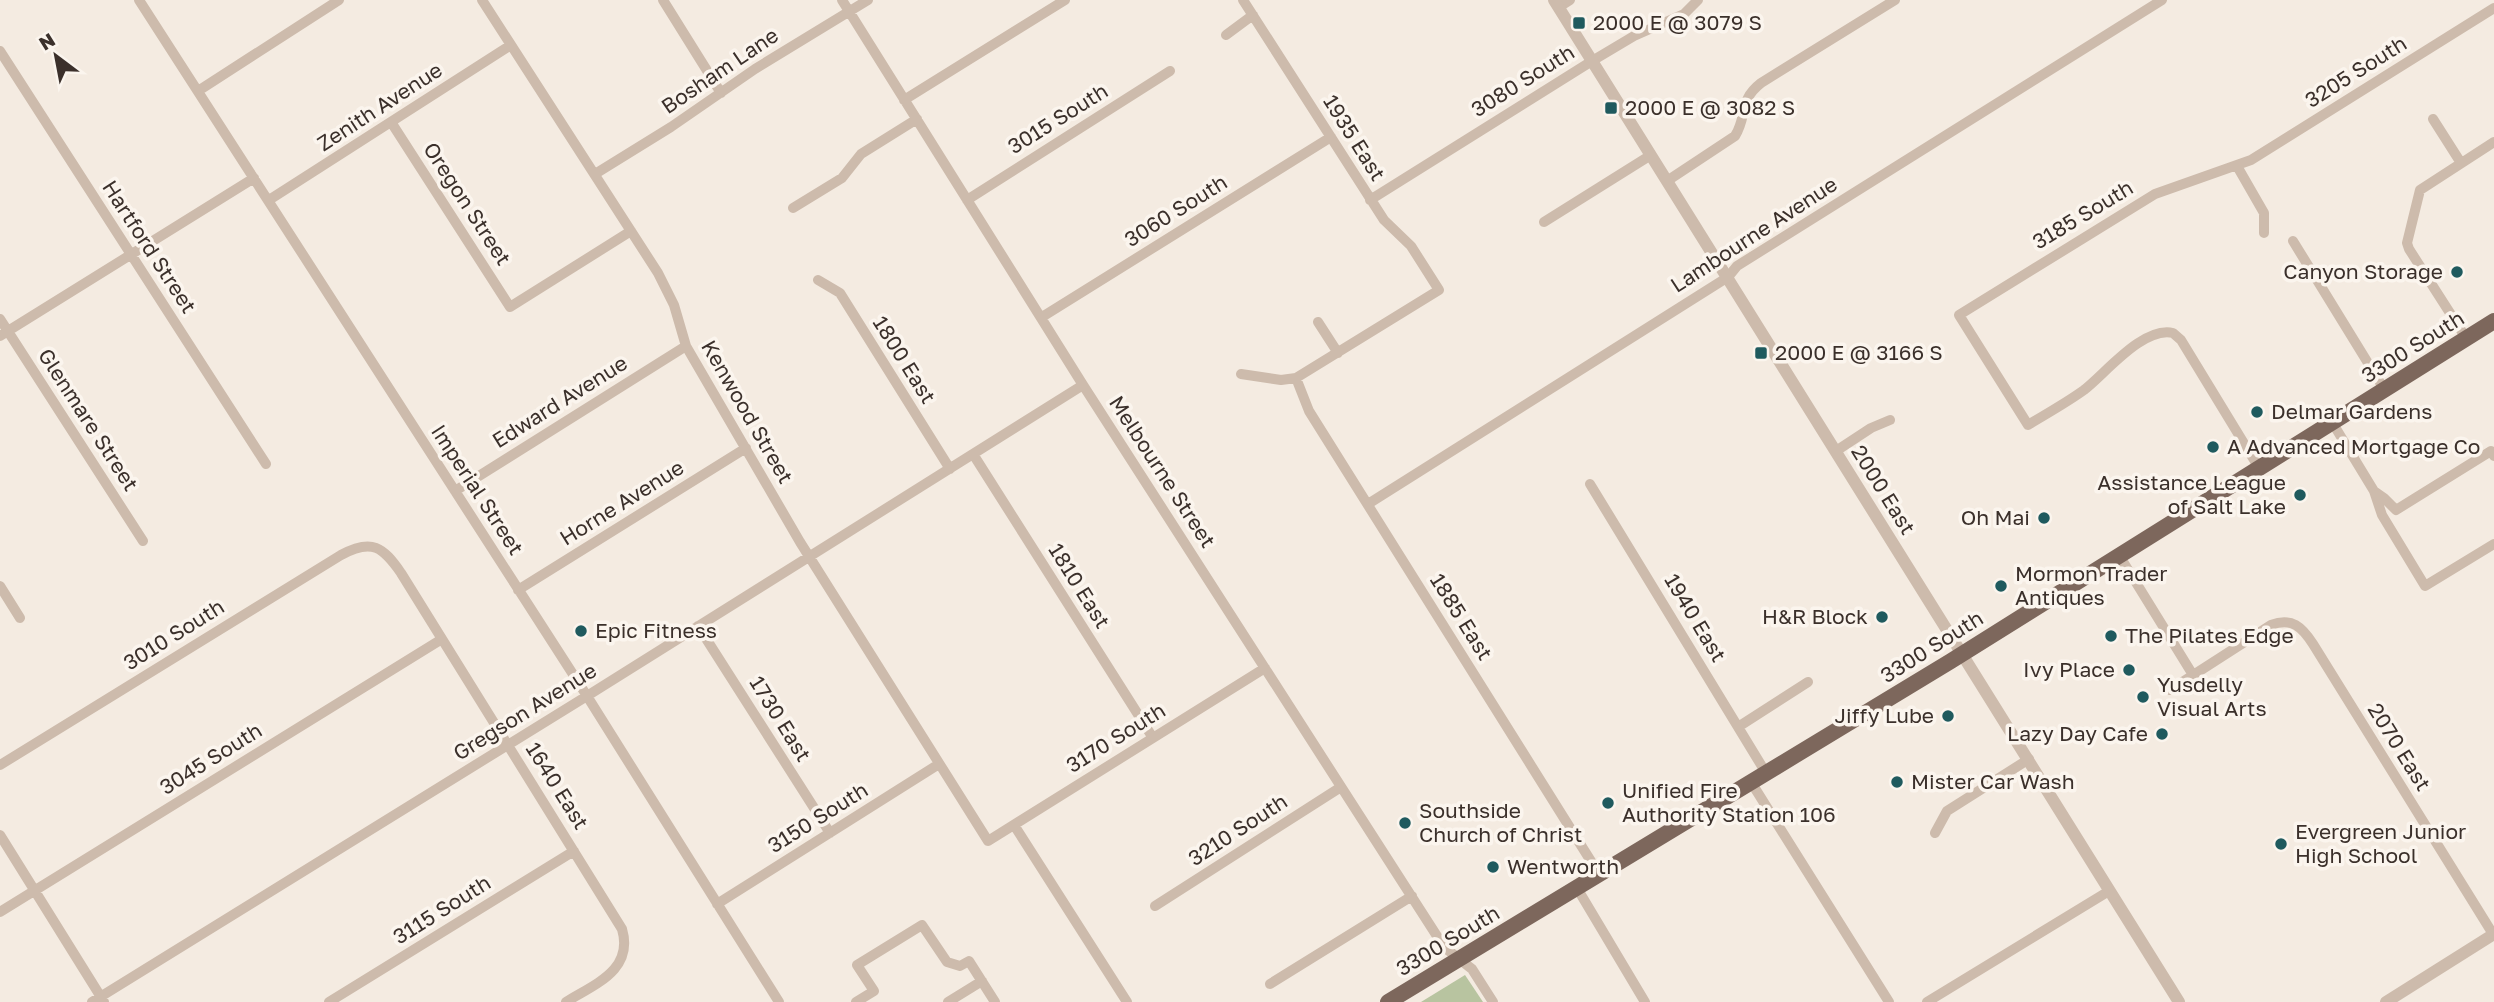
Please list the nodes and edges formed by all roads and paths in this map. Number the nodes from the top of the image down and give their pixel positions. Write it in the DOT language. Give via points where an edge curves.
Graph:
graph roads {
  1 [pos="139,0"];
  2 [pos="340,0"];
  3 [pos="482,0"];
  4 [pos="663,0"];
  5 [pos="867,0"];
  6 [pos="1065,0"];
  7 [pos="1243,0"];
  8 [pos="1698,0"];
  9 [pos="1895,0"];
  10 [pos="2162,0"];
  11 [pos="1561,3"];
  12 [pos="845,5"];
  13 [pos="2494,8"];
  14 [pos="1253,15"];
  15 [pos="1226,35"];
  16 [pos="511,46"];
  17 [pos="0,51"];
  18 [pos="1592,61"];
  19 [pos="1170,71"];
  20 [pos="198,91"];
  21 [pos="721,93"];
  22 [pos="904,100"];
  23 [pos="917,119"];
  24 [pos="2433,119"];
  25 [pos="391,122"];
  26 [pos="1331,137"];
  27 [pos="2494,142"];
  28 [pos="1651,155"];
  29 [pos="2461,163"];
  30 [pos="2237,166"];
  31 [pos="595,174"];
  32 [pos="254,178"];
  33 [pos="1667,181"];
  34 [pos="269,200"];
  35 [pos="967,200"];
  36 [pos="1370,200"];
  37 [pos="793,208"];
  38 [pos="1544,222"];
  39 [pos="631,230"];
  40 [pos="2264,233"];
  41 [pos="2293,241"];
  42 [pos="131,255"];
  43 [pos="1728,277"];
  44 [pos="818,280"];
  45 [pos="1042,317"];
  46 [pos="0,319"];
  47 [pos="2494,321"];
  48 [pos="1318,322"];
  49 [pos="4,333"];
  50 [pos="2466,338"];
  51 [pos="686,346"];
  52 [pos="1338,353"];
  53 [pos="1241,374"];
  54 [pos="1296,378"];
  55 [pos="1083,385"];
  56 [pos="2384,389"];
  57 [pos="1890,420"];
  58 [pos="2332,422"];
  59 [pos="746,448"];
  60 [pos="1836,451"];
  61 [pos="973,454"];
  62 [pos="2494,456"];
  63 [pos="266,464"];
  64 [pos="2259,468"];
  65 [pos="950,469"];
  66 [pos="1590,484"];
  67 [pos="455,491"];
  68 [pos="2374,491"];
  69 [pos="1368,504"];
  70 [pos="143,541"];
  71 [pos="2494,544"];
  72 [pos="371,545"];
  73 [pos="2119,555"];
  74 [pos="810,556"];
  75 [pos="0,586"];
  76 [pos="518,590"];
  77 [pos="20,618"];
  78 [pos="698,626"];
  79 [pos="442,639"];
  80 [pos="1963,653"];
  81 [pos="1265,668"];
  82 [pos="2193,675"];
  83 [pos="1808,682"];
  84 [pos="2170,690"];
  85 [pos="587,696"];
  86 [pos="1738,727"];
  87 [pos="1153,738"];
  88 [pos="508,744"];
  89 [pos="2029,759"];
  90 [pos="939,764"];
  91 [pos="0,765"];
  92 [pos="1766,773"];
  93 [pos="1751,782"];
  94 [pos="1341,787"];
  95 [pos="1014,825"];
  96 [pos="830,833"];
  97 [pos="1935,833"];
  98 [pos="0,835"];
  99 [pos="988,841"];
  100 [pos="574,851"];
  101 [pos="1599,874"];
  102 [pos="1577,888"];
  103 [pos="35,890"];
  104 [pos="2109,891"];
  105 [pos="1412,896"];
  106 [pos="717,904"];
  107 [pos="1155,906"];
  108 [pos="0,912"];
  109 [pos="2493,934"];
  110 [pos="1459,958"];
  111 [pos="982,981"];
  112 [pos="1270,984"];
  113 [pos="99,1000"];
  114 [pos="329,1002"];
  115 [pos="566,1002"];
  116 [pos="779,1002"];
  117 [pos="856,1002"];
  118 [pos="948,1002"];
  119 [pos="995,1002"];
  120 [pos="1127,1002"];
  121 [pos="1388,1002"];
  122 [pos="1493,1002"];
  123 [pos="1645,1002"];
  124 [pos="1889,1002"];
  125 [pos="1927,1002"];
  126 [pos="2179,1002"];
  127 [pos="2386,1002"];
  1 -- 20 [label="street, Imperial Street"];
  2 -- 20 [label="street"];
  3 -- 16 [label="street, Kenwood Street"];
  4 -- 21 [label="street"];
  5 -- 12 [label="street, Bosham Lane"];
  6 -- 22 [label="street"];
  7 -- 14 [label="street, 1935 East"];
  8 -- 18 [label="street, 3080 South" via="1684,14"];
  9 -- 33 [label="street" via="1761,83 1746,100 1735,136"];
  10 -- 43 [label="street, Lambourne Avenue" via="1741,264"];
  11 -- 18 [label="street, 2000 East"];
  12 -- 21 [label="street, Bosham Lane"];
  12 -- 22 [label="street, Melbourne Street"];
  13 -- 30 [label="street, 3205 South"];
  14 -- 15 [label="street"];
  14 -- 26 [label="street, 1935 East"];
  16 -- 25 [label="street, Zenith Avenue"];
  16 -- 31 [label="street, Kenwood Street"];
  17 -- 42 [label="street, Hartford Street"];
  18 -- 28 [label="street, 2000 East"];
  18 -- 36 [label="street, 3080 South"];
  19 -- 35 [label="street, 3015 South"];
  20 -- 32 [label="street, Imperial Street"];
  21 -- 31 [label="street, Bosham Lane"];
  22 -- 23 [label="street, Melbourne Street"];
  23 -- 35 [label="street, Melbourne Street"];
  23 -- 37 [label="street" via="861,154 842,178"];
  24 -- 29 [label="street"];
  25 -- 34 [label="street, Zenith Avenue"];
  25 -- 39 [label="street, Oregon Street" via="510,307"];
  26 -- 36 [label="street, 1935 East"];
  26 -- 45 [label="street, 3060 South"];
  27 -- 29 [label="street"];
  28 -- 33 [label="street, 2000 East"];
  28 -- 38 [label="street"];
  29 -- 50 [label="street" via="2420,190 2407,243"];
  30 -- 40 [label="street" via="2264,213"];
  30 -- 64 [label="street, 3185 South" via="2155,194 1959,315 2028,425 2087,388 2126,352 2157,333 2173,332"];
  31 -- 39 [label="street, Kenwood Street"];
  32 -- 34 [label="street, Imperial Street"];
  32 -- 42 [label="street"];
  33 -- 43 [label="street, 2000 East"];
  34 -- 67 [label="street, Imperial Street"];
  35 -- 45 [label="street, Melbourne Street"];
  36 -- 52 [label="street, 1935 East" via="1411,246 1439,290"];
  39 -- 51 [label="street, Kenwood Street" via="667,290"];
  41 -- 56 [label="street"];
  42 -- 49 [label="street"];
  42 -- 63 [label="street, Hartford Street"];
  43 -- 60 [label="street, 2000 East"];
  43 -- 69 [label="street, Lambourne Avenue"];
  44 -- 65 [label="street, 1800 East" via="840,293"];
  45 -- 55 [label="street, Melbourne Street"];
  46 -- 49 [label="street, Glenmare Street"];
  47 -- 50 [label="main road, 3300 South"];
  48 -- 52 [label="street"];
  49 -- 70 [label="street, Glenmare Street"];
  50 -- 56 [label="main road, 3300 South"];
  51 -- 59 [label="street, Kenwood Street"];
  51 -- 67 [label="street, Edward Avenue"];
  52 -- 54 [label="street"];
  53 -- 54 [label="street"];
  54 -- 69 [label="street, 1885 East" via="1309,411"];
  55 -- 61 [label="street, Gregson Avenue"];
  55 -- 81 [label="street, Melbourne Street"];
  56 -- 58 [label="main road, 3300 South"];
  57 -- 60 [label="street"];
  58 -- 64 [label="main road, 3300 South"];
  58 -- 68 [label="street"];
  59 -- 74 [label="street, Kenwood Street"];
  59 -- 76 [label="street, Horne Avenue"];
  60 -- 80 [label="street, 2000 East"];
  61 -- 65 [label="street, Gregson Avenue"];
  61 -- 87 [label="street, 1810 East"];
  62 -- 68 [label="street" via="2491,451 2396,510"];
  64 -- 73 [label="main road, 3300 South"];
  65 -- 74 [label="street, Gregson Avenue"];
  66 -- 86 [label="street, 1940 East"];
  67 -- 76 [label="street, Imperial Street"];
  68 -- 71 [label="street" via="2382,515 2425,586"];
  69 -- 101 [label="street, 1885 East"];
  72 -- 79 [label="street, 1640 East" via="396,565"];
  72 -- 91 [label="street, 3010 South" via="341,555"];
  73 -- 80 [label="main road, 3300 South"];
  73 -- 82 [label="street"];
  74 -- 78 [label="street, Gregson Avenue"];
  74 -- 90 [label="street, Kenwood Street"];
  75 -- 77 [label="street"];
  76 -- 85 [label="street, Imperial Street"];
  78 -- 85 [label="street, Gregson Avenue"];
  78 -- 96 [label="street, 1730 East"];
  79 -- 88 [label="street, 1640 East"];
  79 -- 103 [label="street, 3045 South"];
  80 -- 89 [label="street, 2000 East"];
  80 -- 92 [label="main road, 3300 South"];
  81 -- 87 [label="street, 3170 South"];
  81 -- 94 [label="street, Melbourne Street"];
  82 -- 84 [label="street"];
  82 -- 109 [label="street, 2070 East" via="2271,625 2290,621 2304,631"];
  83 -- 86 [label="street"];
  85 -- 88 [label="street, Gregson Avenue"];
  85 -- 106 [label="street, Imperial Street"];
  86 -- 92 [label="street, 1940 East"];
  87 -- 95 [label="street, 3170 South"];
  88 -- 100 [label="street, 1640 East"];
  88 -- 113 [label="street, Gregson Avenue"];
  89 -- 97 [label="street" via="1947,811"];
  89 -- 104 [label="street, 2000 East"];
  90 -- 96 [label="street, 3150 South"];
  90 -- 99 [label="street, Kenwood Street"];
  92 -- 93 [label="main road, 3300 South"];
  93 -- 101 [label="main road, 3300 South"];
  93 -- 124 [label="street"];
  94 -- 105 [label="street, Melbourne Street"];
  94 -- 107 [label="street, 3210 South"];
  95 -- 99 [label="street, 3170 South"];
  95 -- 120 [label="street"];
  96 -- 106 [label="street, 3150 South"];
  98 -- 103 [label="street"];
  100 -- 114 [label="street, 3115 South"];
  100 -- 115 [label="street, 1640 East" via="618,922 625,951 611,972"];
  101 -- 102 [label="main road, 3300 South"];
  102 -- 110 [label="main road, 3300 South"];
  102 -- 123 [label="street"];
  103 -- 108 [label="street, 3045 South"];
  103 -- 113 [label="street"];
  104 -- 125 [label="street"];
  104 -- 126 [label="street, 2000 East"];
  105 -- 110 [label="street, Melbourne Street" via="1444,947"];
  105 -- 112 [label="street"];
  106 -- 116 [label="street, Imperial Street"];
  109 -- 127 [label="street"];
  110 -- 121 [label="main road, 3300 South"];
  110 -- 122 [label="street, Melbourne Street" via="1472,969"];
  111 -- 117 [label="street" via="969,961 960,967 947,962 922,925 857,965 874,991"];
  111 -- 118 [label="street"];
  111 -- 119 [label="street"];
}
